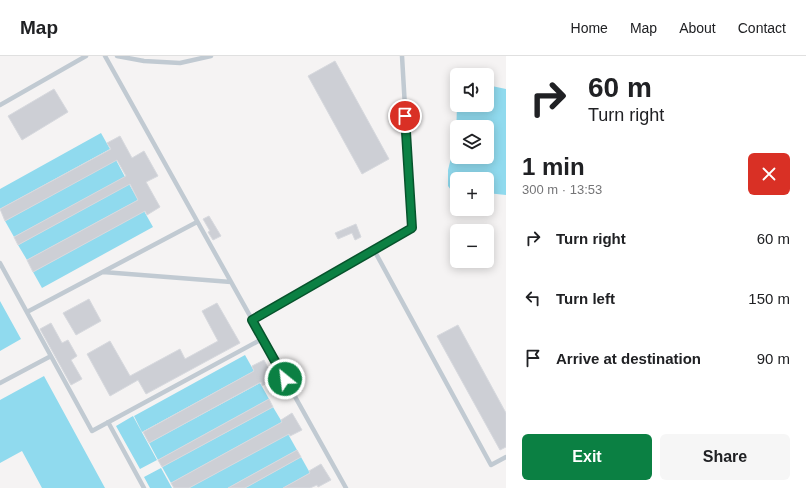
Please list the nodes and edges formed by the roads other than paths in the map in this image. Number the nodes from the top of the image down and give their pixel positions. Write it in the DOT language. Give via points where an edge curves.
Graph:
graph roads {
  1 [pos="86,56"];
  2 [pos="105,56"];
  3 [pos="117,56"];
  4 [pos="211,56"];
  5 [pos="402,56"];
  6 [pos="0,105"];
  7 [pos="197,222"];
  8 [pos="374,250"];
  9 [pos="0,263"];
  10 [pos="102,272"];
  11 [pos="231,282"];
  12 [pos="27,312"];
  13 [pos="252,320"];
  14 [pos="262,339"];
  15 [pos="51,356"];
  16 [pos="0,383"];
  17 [pos="108,422"];
  18 [pos="506,457"];
  19 [pos="144,488"];
  20 [pos="346,488"];
  1 -- 6 [label="lane"];
  2 -- 7 [label="lane"];
  3 -- 4 [label="lane" via="180,63"];
  5 -- 8 [label="lane" via="412,228"];
  7 -- 10 [label="lane"];
  7 -- 11 [label="lane"];
  8 -- 13 [label="lane"];
  8 -- 18 [label="lane" via="491,465"];
  9 -- 12 [label="lane"];
  10 -- 11 [label="lane"];
  10 -- 12 [label="lane"];
  11 -- 13 [label="lane"];
  12 -- 15 [label="lane"];
  13 -- 14 [label="lane"];
  14 -- 17 [label="lane"];
  14 -- 20 [label="lane"];
  15 -- 16 [label="lane"];
  15 -- 17 [label="lane" via="92,431"];
  17 -- 19 [label="lane"];
}
